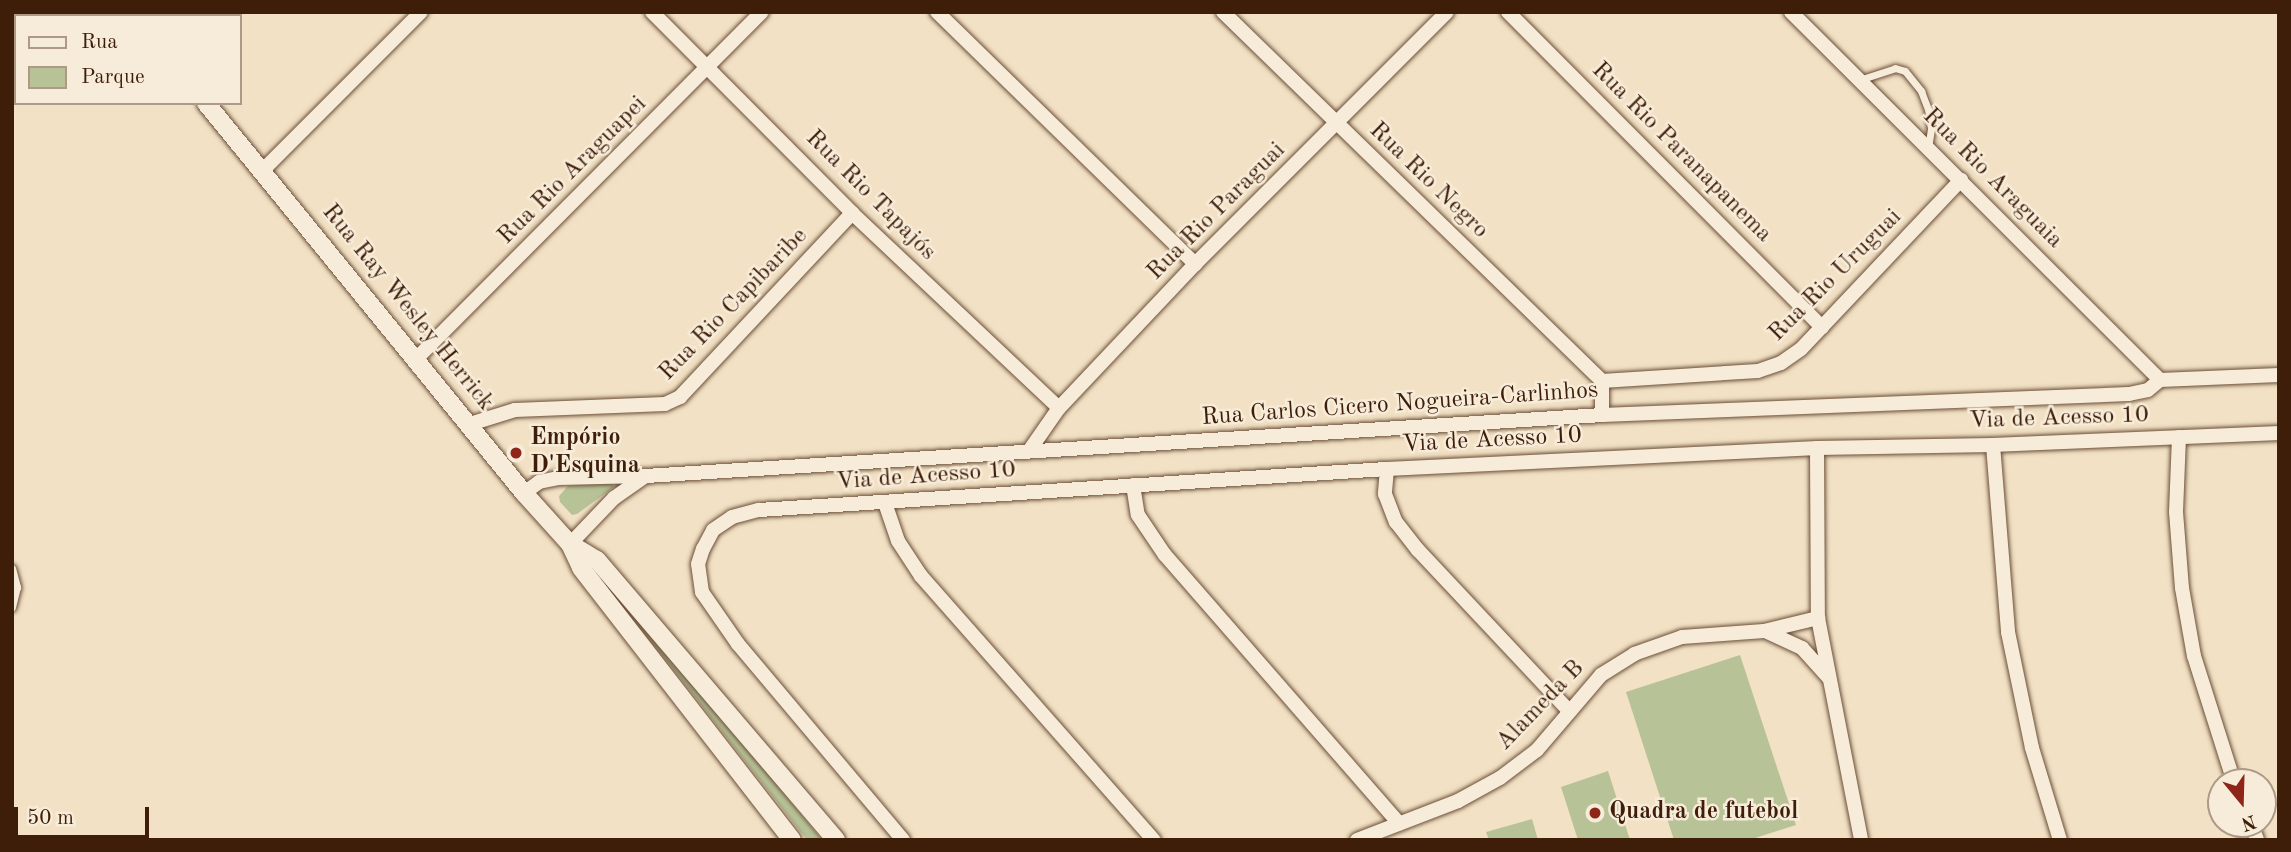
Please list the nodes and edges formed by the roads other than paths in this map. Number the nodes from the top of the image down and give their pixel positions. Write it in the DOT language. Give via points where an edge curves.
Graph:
graph roads {
  1 [pos="421,12"];
  2 [pos="652,12"];
  3 [pos="762,12"];
  4 [pos="937,12"];
  5 [pos="1223,12"];
  6 [pos="1447,12"];
  7 [pos="1508,12"];
  8 [pos="1791,12"];
  9 [pos="709,67"];
  10 [pos="1859,80"];
  11 [pos="208,105"];
  12 [pos="1337,124"];
  13 [pos="1928,148"];
  14 [pos="263,170"];
  15 [pos="1961,180"];
  16 [pos="852,213"];
  17 [pos="1195,264"];
  18 [pos="1822,327"];
  19 [pos="415,359"];
  20 [pos="2279,375"];
  21 [pos="2160,380"];
  22 [pos="1602,382"];
  23 [pos="1059,408"];
  24 [pos="1602,415"];
  25 [pos="470,424"];
  26 [pos="2279,433"];
  27 [pos="2179,438"];
  28 [pos="1993,445"];
  29 [pos="1817,448"];
  30 [pos="1029,451"];
  31 [pos="1387,469"];
  32 [pos="646,476"];
  33 [pos="1133,485"];
  34 [pos="524,493"];
  35 [pos="885,503"];
  36 [pos="570,544"];
  37 [pos="12,568"];
  38 [pos="12,607"];
  39 [pos="1818,618"];
  40 [pos="1764,631"];
  41 [pos="1832,681"];
  42 [pos="1569,711"];
  43 [pos="2229,768"];
  44 [pos="1399,822"];
  45 [pos="792,840"];
  46 [pos="836,840"];
  47 [pos="903,840"];
  48 [pos="1154,840"];
  49 [pos="1357,840"];
  50 [pos="1860,840"];
  51 [pos="2060,840"];
  1 -- 14 [label="street"];
  2 -- 9 [label="street, Rua Rio Tapajós"];
  3 -- 9 [label="street, Rua Rio Araguapei"];
  4 -- 17 [label="street"];
  5 -- 12 [label="street, Rua Rio Negro"];
  6 -- 12 [label="street, Rua Rio Paraguai"];
  7 -- 18 [label="street, Rua Rio Paranapanema"];
  8 -- 10 [label="street, Rua Rio Araguaia"];
  9 -- 16 [label="street, Rua Rio Tapajós"];
  9 -- 19 [label="street, Rua Rio Araguapei"];
  10 -- 13 [label="street, Rua Rio Araguaia"];
  10 -- 13 [label="lane" via="1895,68 1905,71 1928,109"];
  11 -- 14 [label="street, Rua Ray Wesley Herrick"];
  12 -- 17 [label="street, Rua Rio Paraguai"];
  12 -- 22 [label="street, Rua Rio Negro"];
  13 -- 15 [label="street, Rua Rio Araguaia"];
  14 -- 19 [label="street, Rua Ray Wesley Herrick"];
  15 -- 18 [label="street, Rua Rio Uruguai"];
  15 -- 21 [label="street, Rua Rio Araguaia"];
  16 -- 23 [label="street, Rua Rio Tapajós"];
  16 -- 25 [label="street, Rua Rio Capibaribe" via="680,397 665,404 515,410"];
  17 -- 23 [label="street, Rua Rio Paraguai"];
  18 -- 22 [label="street, Rua Rio Uruguai" via="1791,356 1758,372"];
  19 -- 25 [label="street, Rua Ray Wesley Herrick"];
  20 -- 21 [label="street, Rua Carlos Cicero Nogueira-Carlinhos"];
  21 -- 24 [label="street, Rua Carlos Cicero Nogueira-Carlinhos" via="2148,390 2129,394"];
  22 -- 24 [label="street"];
  23 -- 30 [label="street, Rua Rio Paraguai"];
  24 -- 30 [label="street, Rua Carlos Cicero Nogueira-Carlinhos"];
  25 -- 34 [label="street, Rua Ray Wesley Herrick"];
  26 -- 27 [label="street, Via de Acesso 10"];
  27 -- 28 [label="street, Via de Acesso 10"];
  27 -- 43 [label="street" via="2176,512 2182,588 2200,680"];
  28 -- 29 [label="street, Via de Acesso 10"];
  28 -- 51 [label="street" via="2008,632 2032,748"];
  29 -- 31 [label="street, Via de Acesso 10"];
  29 -- 39 [label="street"];
  30 -- 32 [label="street, Rua Carlos Cicero Nogueira-Carlinhos"];
  31 -- 33 [label="street, Via de Acesso 10"];
  31 -- 42 [label="street" via="1385,494 1396,522"];
  32 -- 34 [label="street, Rua Carlos Cicero Nogueira-Carlinhos" via="558,478 539,482"];
  32 -- 36 [label="street" via="614,498"];
  33 -- 35 [label="street, Via de Acesso 10"];
  33 -- 44 [label="street" via="1138,515 1165,555"];
  34 -- 36 [label="street, Rua Ray Wesley Herrick"];
  35 -- 47 [label="street, Via de Acesso 10" via="759,510 732,517 713,530 698,564 702,592 714,613"];
  35 -- 48 [label="street" via="898,541 921,576"];
  36 -- 45 [label="street, Rua Ray Wesley Herrick" via="581,568"];
  36 -- 46 [label="street, Rua Ray Wesley Herrick" via="597,560"];
  37 -- 38 [label="lane" via="17,587"];
  39 -- 40 [label="street, Alameda B"];
  39 -- 41 [label="street"];
  40 -- 41 [label="street, Alameda B" via="1802,648"];
  40 -- 42 [label="street, Alameda B" via="1682,637 1634,654 1601,675"];
  41 -- 50 [label="street"];
  42 -- 44 [label="street, Alameda B" via="1537,750 1500,778 1458,801"];
  44 -- 49 [label="street, Alameda B"];
}
